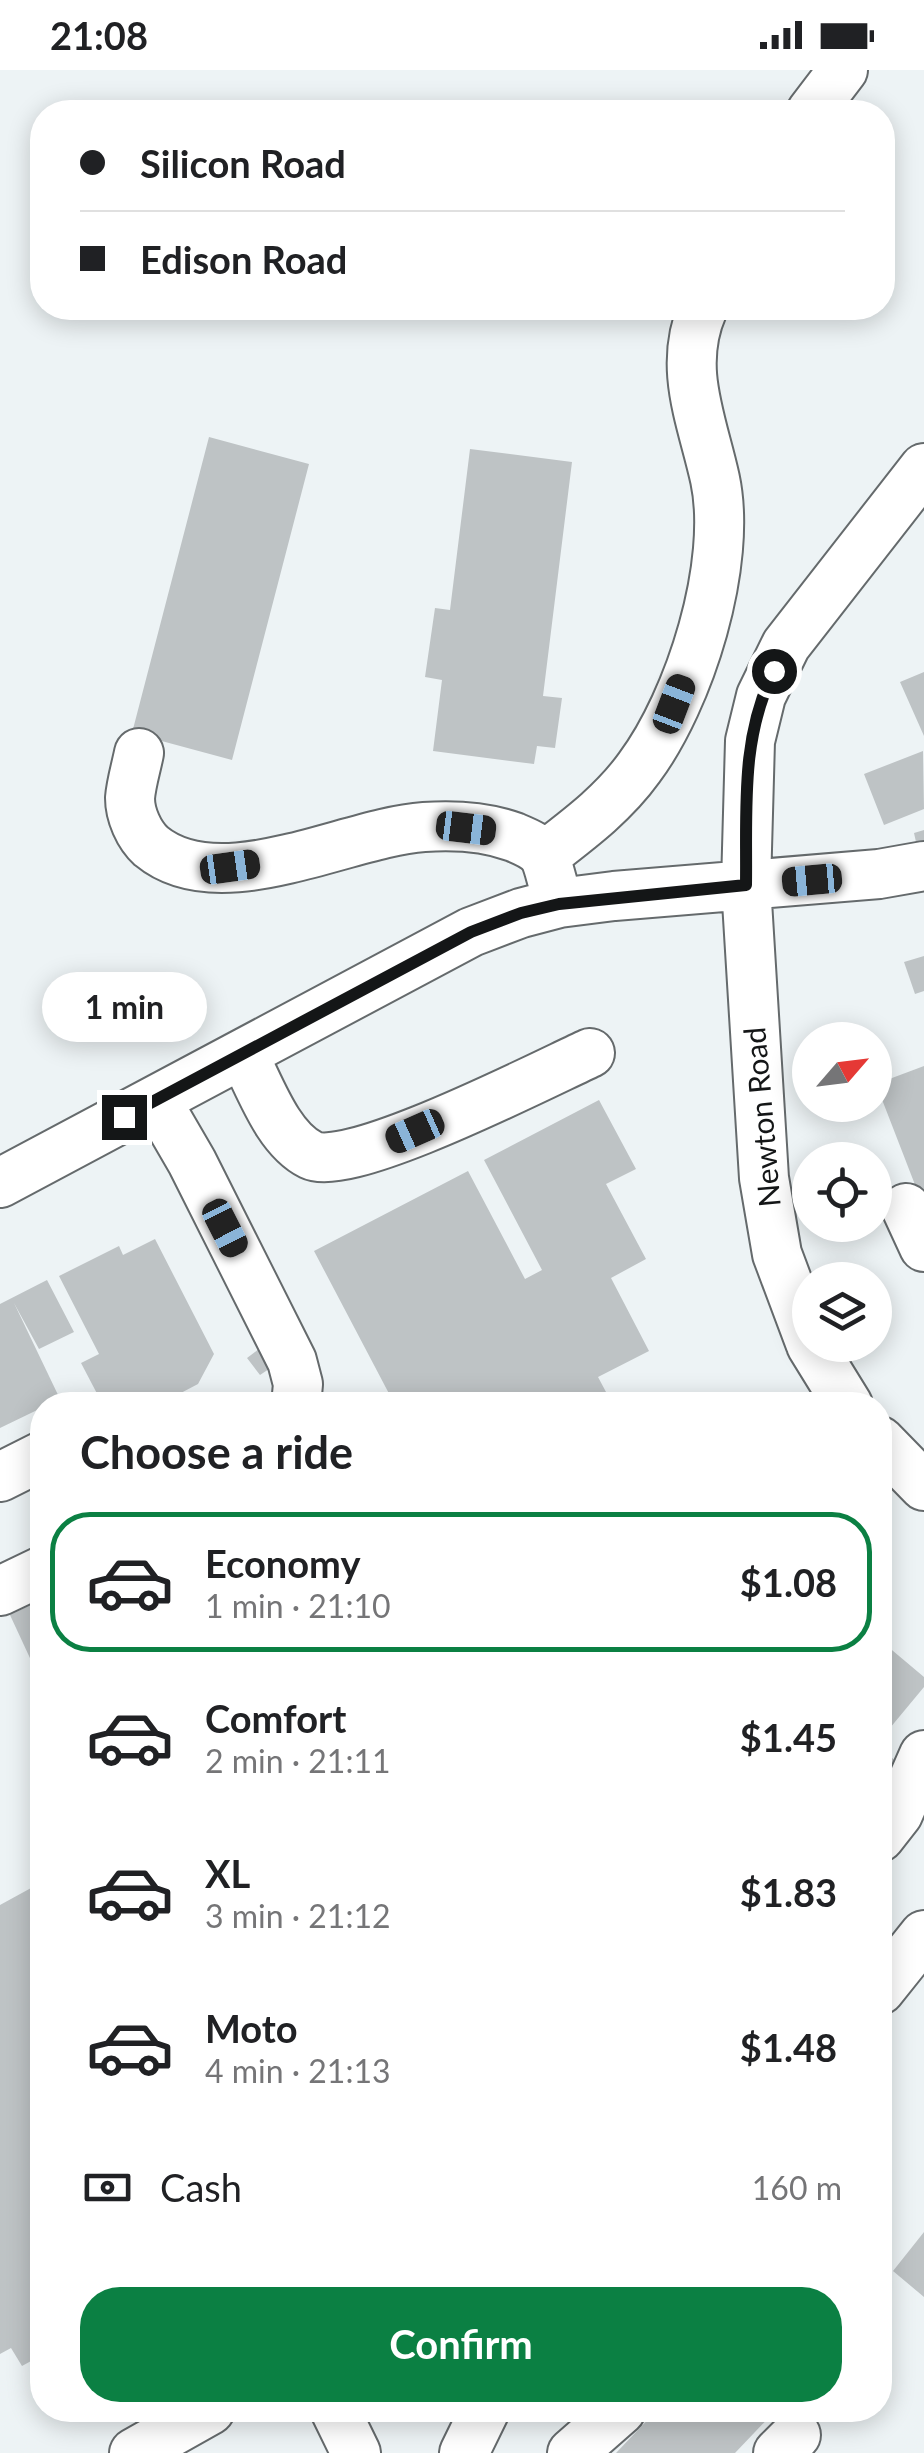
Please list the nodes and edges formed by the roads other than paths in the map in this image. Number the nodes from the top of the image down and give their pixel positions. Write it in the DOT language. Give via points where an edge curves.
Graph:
graph roads {
  1 [pos="842,70"];
  2 [pos="820,100"];
  3 [pos="699,320"];
  4 [pos="924,468"];
  5 [pos="139,753"];
  6 [pos="544,856"];
  7 [pos="924,866"];
  8 [pos="746,885"];
  9 [pos="559,904"];
  10 [pos="590,1053"];
  11 [pos="242,1054"];
  12 [pos="156,1100"];
  13 [pos="0,1183"];
  14 [pos="822,1376"];
  15 [pos="297,1392"];
  16 [pos="892,1453"];
  17 [pos="30,1462"];
  18 [pos="0,1477"];
  19 [pos="924,1486"];
  20 [pos="30,1577"];
  21 [pos="0,1591"];
  22 [pos="924,1755"];
  23 [pos="892,1822"];
  24 [pos="924,1935"];
  25 [pos="892,1975"];
  26 [pos="189,2422"];
  27 [pos="341,2422"];
  28 [pos="479,2422"];
  29 [pos="607,2422"];
  30 [pos="134,2453"];
  31 [pos="356,2453"];
  32 [pos="464,2453"];
  33 [pos="572,2453"];
  1 -- 2 [label="lane"];
  3 -- 6 [label="lane" via="690,361 720,510 716,579 660,737 606,808"];
  4 -- 8 [label="lane, Newton Road" via="786,645 761,696 750,742"];
  5 -- 6 [label="lane" via="130,799 144,840 164,856 192,864 278,860 422,826 500,832"];
  6 -- 9 [label="lane"];
  7 -- 8 [label="lane"];
  8 -- 9 [label="lane"];
  8 -- 14 [label="lane, Newton Road" via="764,1178 777,1254"];
  9 -- 11 [label="lane" via="471,932"];
  10 -- 11 [label="lane" via="380,1147 341,1157 315,1157 295,1144"];
  11 -- 12 [label="lane"];
  12 -- 13 [label="lane"];
  12 -- 15 [label="lane" via="292,1361"];
  16 -- 19 [label="lane"];
  17 -- 18 [label="lane"];
  20 -- 21 [label="lane"];
  22 -- 23 [label="lane"];
  24 -- 25 [label="lane"];
  26 -- 30 [label="lane"];
  27 -- 31 [label="lane"];
  28 -- 32 [label="lane"];
  29 -- 33 [label="lane"];
}
